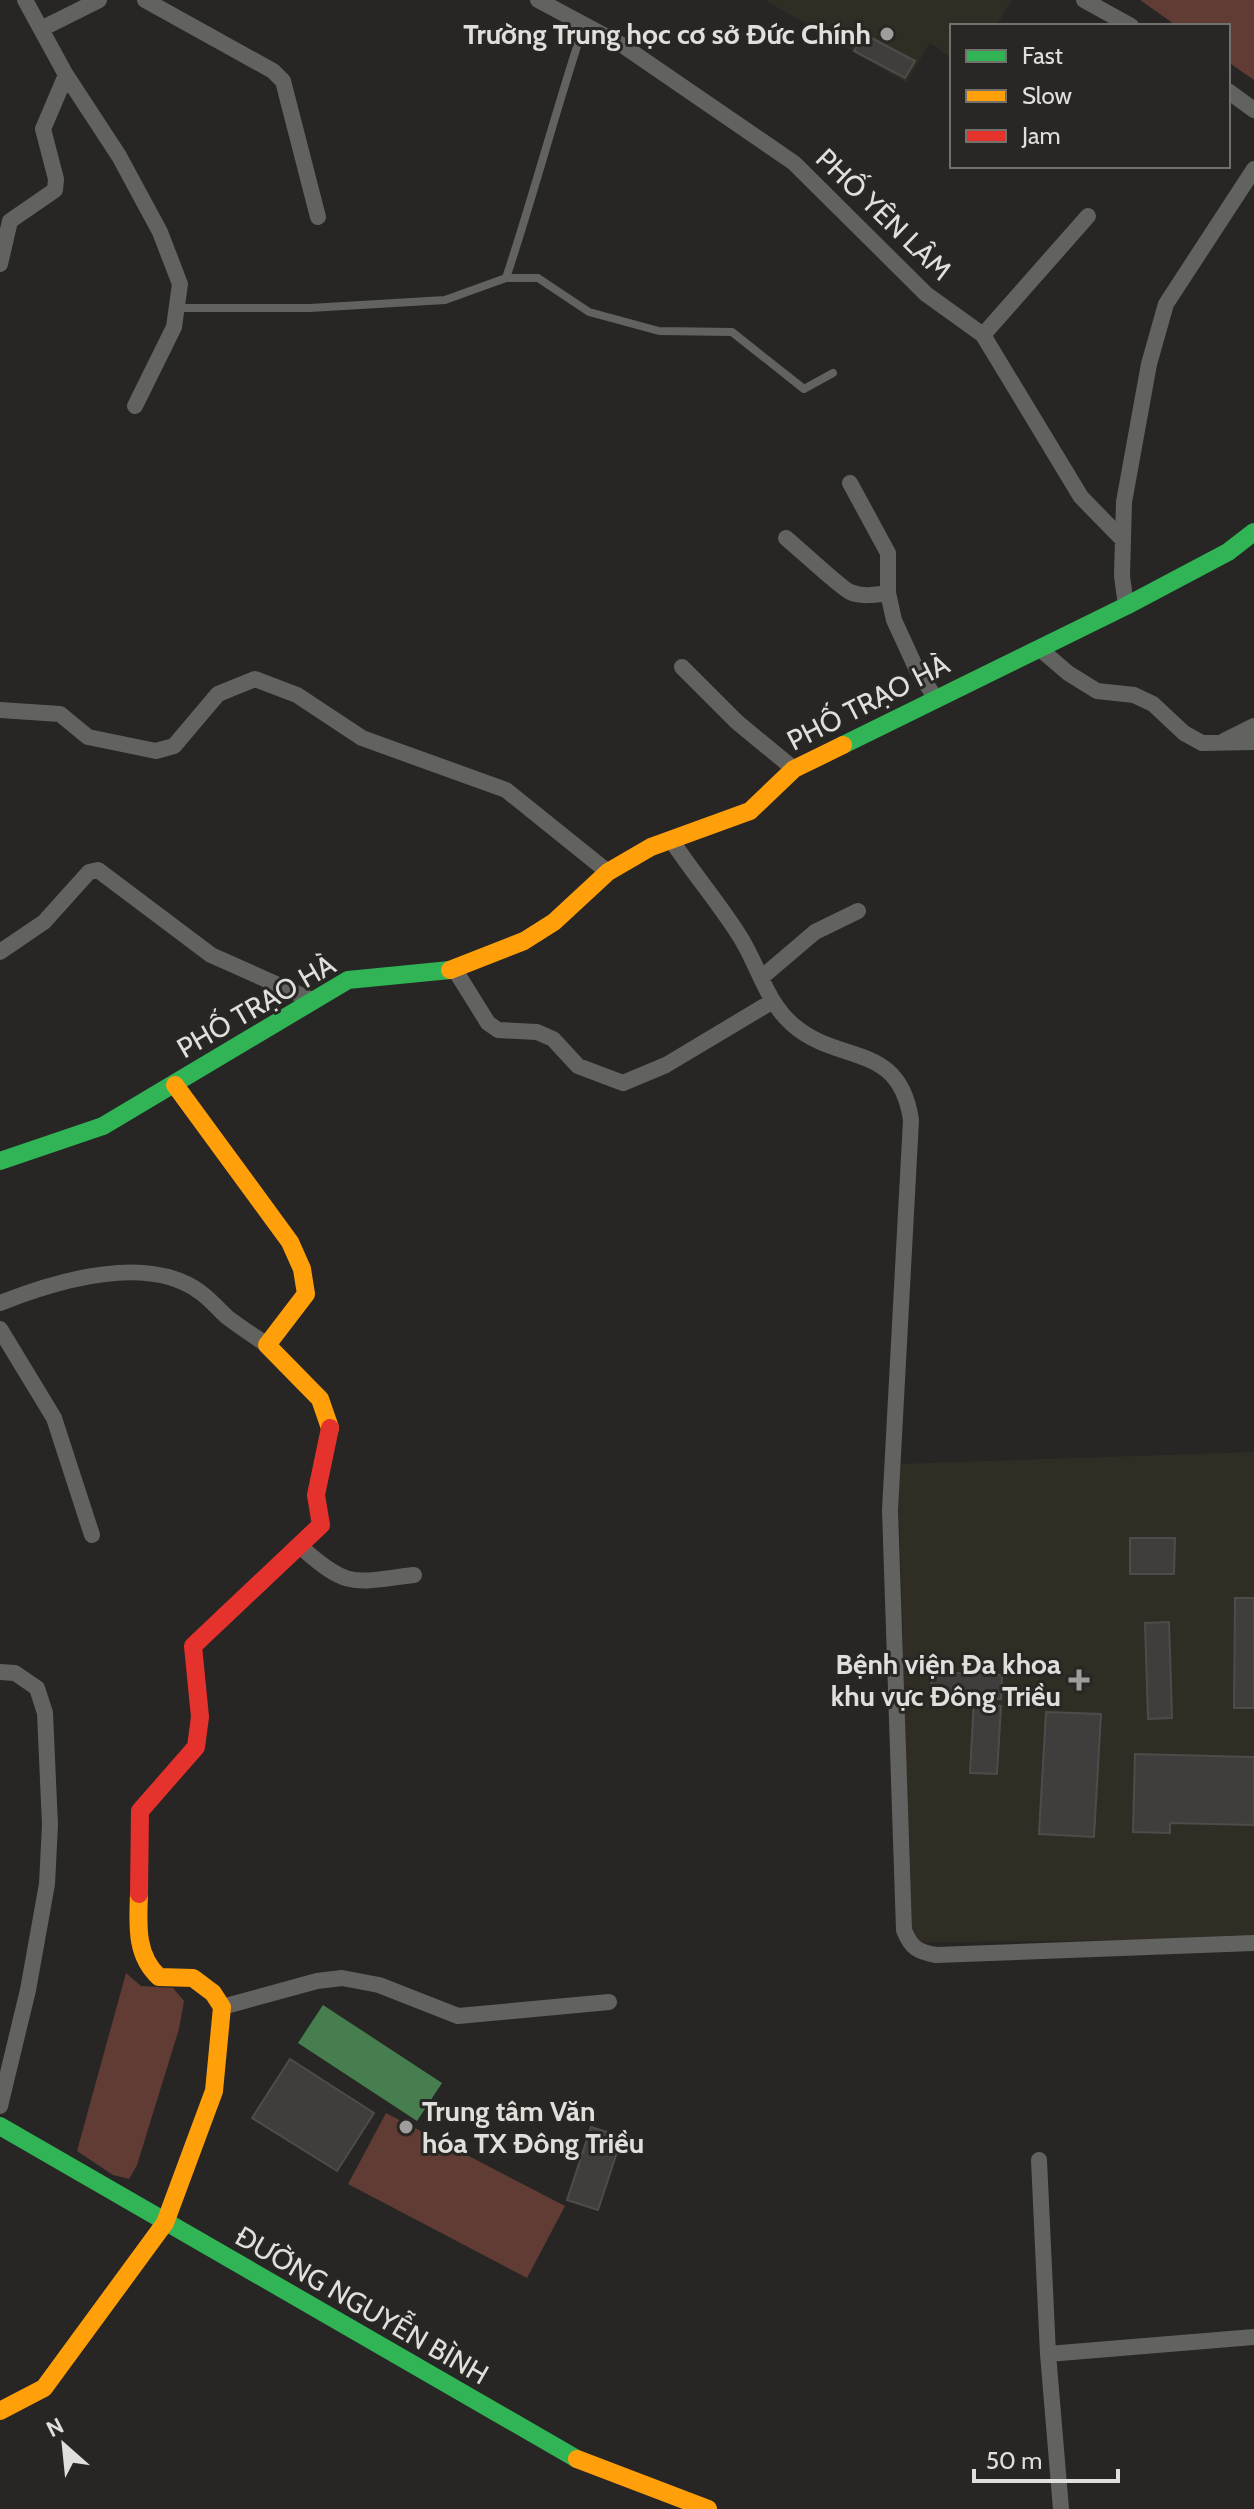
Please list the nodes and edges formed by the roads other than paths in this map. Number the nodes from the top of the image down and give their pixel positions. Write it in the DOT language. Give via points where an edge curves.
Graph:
graph roads {
  1 [pos="25,0"];
  2 [pos="99,0"];
  3 [pos="145,0"];
  4 [pos="538,0"];
  5 [pos="1084,0"];
  6 [pos="1127,24"];
  7 [pos="584,25"];
  8 [pos="41,29"];
  9 [pos="66,75"];
  10 [pos="1230,92"];
  11 [pos="1254,110"];
  12 [pos="1254,169"];
  13 [pos="1088,216"];
  14 [pos="318,217"];
  15 [pos="0,264"];
  16 [pos="506,278"];
  17 [pos="177,308"];
  18 [pos="983,335"];
  19 [pos="833,373"];
  20 [pos="135,406"];
  21 [pos="850,483"];
  22 [pos="1254,532"];
  23 [pos="786,538"];
  24 [pos="1123,540"];
  25 [pos="888,593"];
  26 [pos="1126,606"];
  27 [pos="1040,649"];
  28 [pos="682,667"];
  29 [pos="936,699"];
  30 [pos="0,710"];
  31 [pos="1254,726"];
  32 [pos="1254,742"];
  33 [pos="1219,744"];
  34 [pos="794,769"];
  35 [pos="672,841"];
  36 [pos="608,872"];
  37 [pos="858,911"];
  38 [pos="0,952"];
  39 [pos="455,970"];
  40 [pos="761,978"];
  41 [pos="312,1000"];
  42 [pos="773,1001"];
  43 [pos="175,1085"];
  44 [pos="0,1161"];
  45 [pos="0,1303"];
  46 [pos="0,1329"];
  47 [pos="267,1345"];
  48 [pos="92,1535"];
  49 [pos="302,1548"];
  50 [pos="414,1575"];
  51 [pos="0,1672"];
  52 [pos="1254,1943"];
  53 [pos="609,2002"];
  54 [pos="222,2007"];
  55 [pos="0,2106"];
  56 [pos="0,2126"];
  57 [pos="1039,2160"];
  58 [pos="165,2223"];
  59 [pos="1254,2337"];
  60 [pos="1048,2354"];
  61 [pos="0,2411"];
  62 [pos="708,2509"];
  63 [pos="1061,2509"];
  1 -- 8 [label="street"];
  2 -- 8 [label="street"];
  3 -- 14 [label="street" via="283,81"];
  4 -- 7 [label="street, PHỐ YÊN LÂM"];
  5 -- 6 [label="street"];
  7 -- 16 [label="lane"];
  7 -- 18 [label="street, PHỐ YÊN LÂM" via="622,45 794,163 926,294"];
  8 -- 9 [label="street"];
  9 -- 15 [label="street" via="43,129 55,190 10,221"];
  9 -- 17 [label="street" via="160,232 180,284"];
  10 -- 11 [label="street"];
  12 -- 24 [label="street" via="1166,304 1149,364 1124,502"];
  13 -- 18 [label="street"];
  16 -- 17 [label="lane" via="445,300"];
  16 -- 19 [label="lane" via="538,278 589,312 659,331 732,332 804,389"];
  17 -- 20 [label="street" via="174,327"];
  18 -- 24 [label="street, PHỐ YÊN LÂM" via="1081,497"];
  21 -- 25 [label="street" via="888,553"];
  22 -- 26 [label="street, PHỐ TRẠO HÀ" via="1228,552"];
  23 -- 25 [label="street" via="846,592"];
  24 -- 26 [label="street"];
  25 -- 29 [label="street" via="894,620"];
  26 -- 27 [label="street, PHỐ TRẠO HÀ"];
  27 -- 29 [label="street, PHỐ TRẠO HÀ"];
  27 -- 33 [label="street" via="1083,684 1134,695 1153,704 1184,733 1202,743"];
  28 -- 34 [label="street"];
  29 -- 34 [label="street, PHỐ TRẠO HÀ"];
  30 -- 36 [label="street" via="60,714 88,737 156,751 174,746 218,694 255,679 297,695 362,738 506,790"];
  31 -- 33 [label="street"];
  32 -- 33 [label="street"];
  34 -- 35 [label="street, PHỐ TRẠO HÀ" via="750,811"];
  35 -- 36 [label="street, PHỐ TRẠO HÀ"];
  35 -- 40 [label="street" via="740,936"];
  36 -- 39 [label="street, PHỐ TRẠO HÀ" via="534,935"];
  37 -- 40 [label="street" via="815,932"];
  38 -- 41 [label="street" via="44,922 89,872 98,870 211,955"];
  39 -- 41 [label="street, PHỐ TRẠO HÀ" via="348,980"];
  39 -- 42 [label="street" via="488,1023 498,1030 523,1030 553,1039 578,1066 623,1083 666,1065"];
  40 -- 42 [label="street"];
  41 -- 43 [label="street, PHỐ TRẠO HÀ"];
  42 -- 52 [label="street" via="802,1032 892,1071 909,1107 890,1510 904,1930 909,1943 918,1952 936,1955"];
  43 -- 44 [label="street, PHỐ TRẠO HÀ" via="103,1126"];
  43 -- 47 [label="street" via="290,1242 302,1269 306,1294"];
  45 -- 47 [label="street" via="114,1273 150,1271 199,1290"];
  46 -- 48 [label="street" via="54,1418"];
  47 -- 49 [label="street" via="320,1399 330,1428 316,1495 321,1525"];
  49 -- 50 [label="street" via="345,1581"];
  49 -- 54 [label="street" via="214,1620 193,1646 200,1717 196,1747 140,1811 138,1934 146,1965 159,1977 193,1978"];
  51 -- 55 [label="street" via="27,1679 37,1688 45,1713 50,1825 47,1884 31,1975"];
  53 -- 54 [label="street" via="458,2016 379,1985 342,1978"];
  54 -- 58 [label="street" via="214,2091"];
  56 -- 58 [label="street, ĐƯỜNG NGUYỄN BÌNH"];
  57 -- 60 [label="street"];
  58 -- 61 [label="street" via="44,2388"];
  58 -- 62 [label="street, ĐƯỜNG NGUYỄN BÌNH" via="562,2453"];
  59 -- 60 [label="street"];
  60 -- 63 [label="street"];
}
